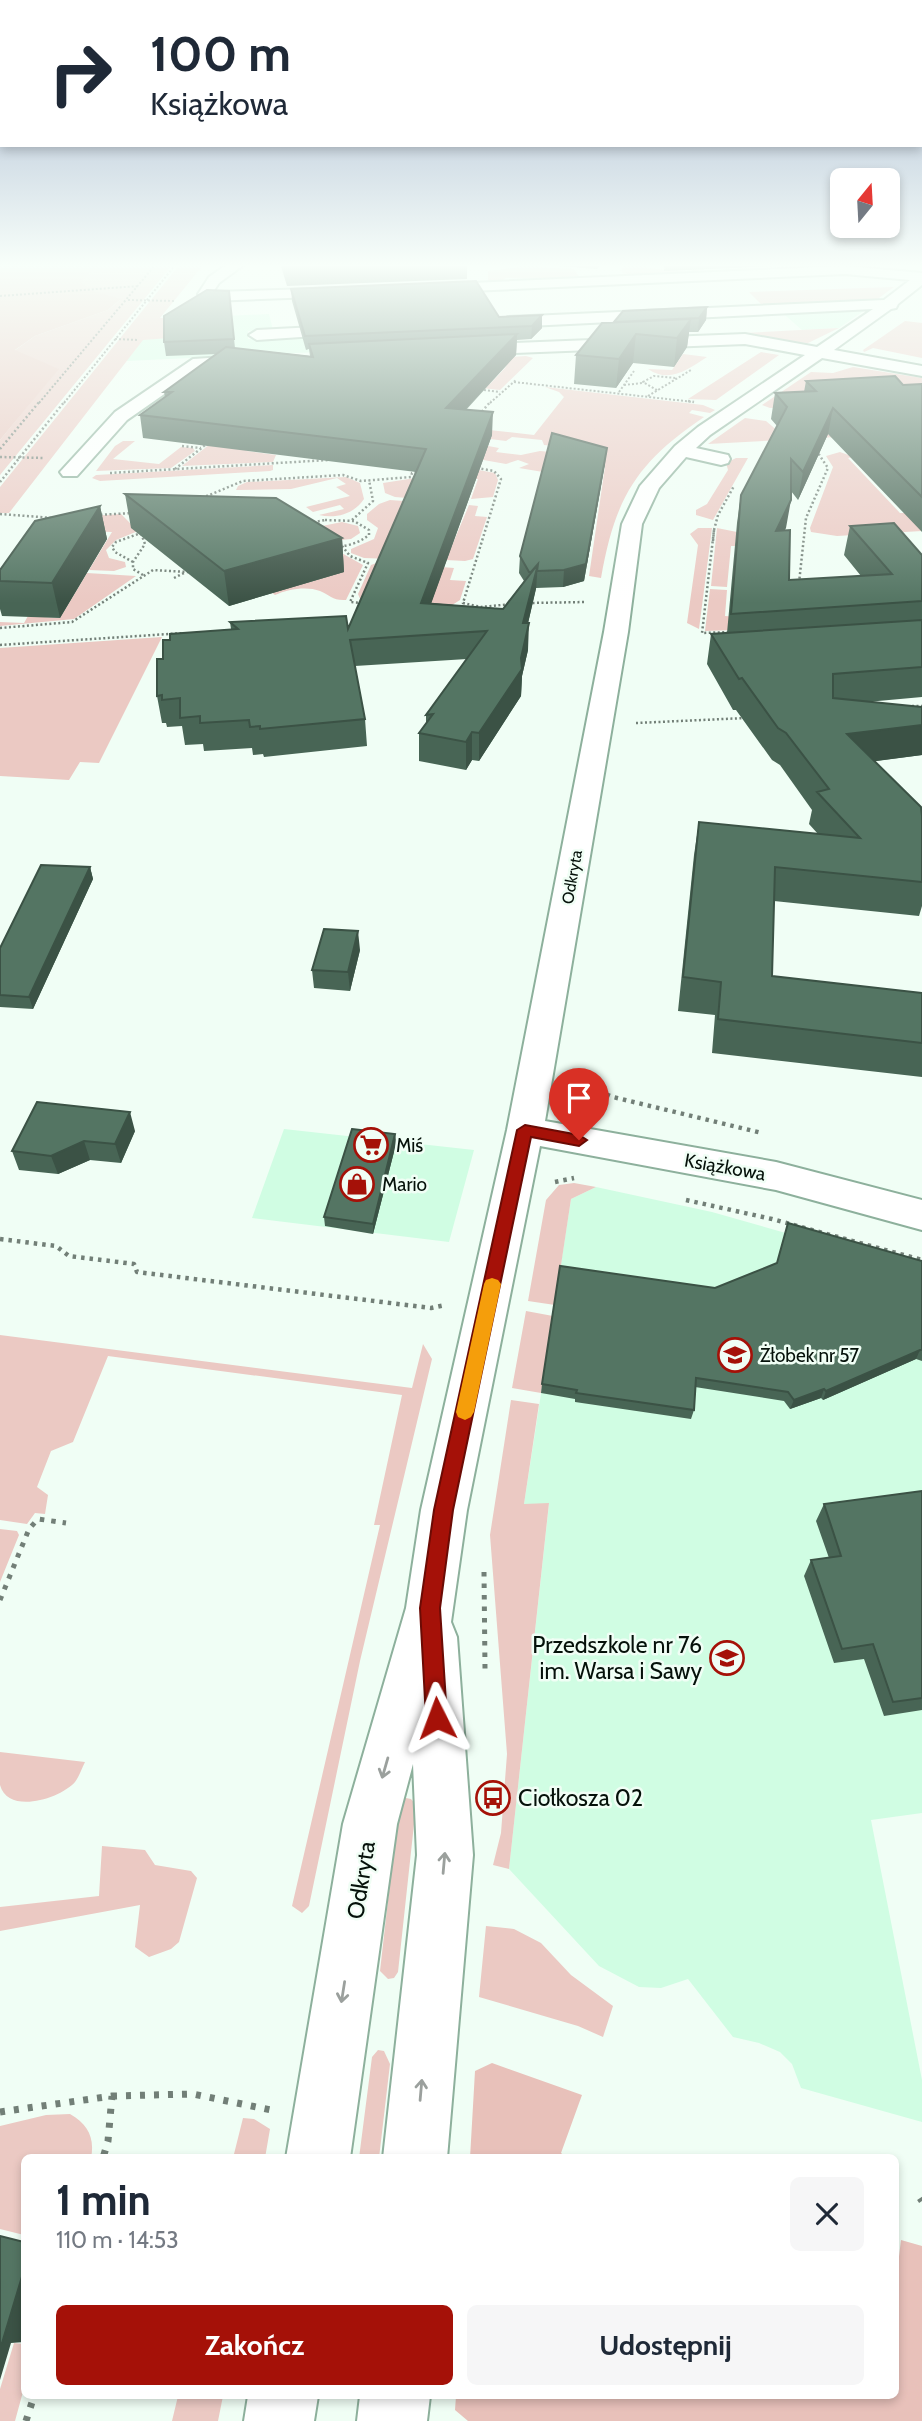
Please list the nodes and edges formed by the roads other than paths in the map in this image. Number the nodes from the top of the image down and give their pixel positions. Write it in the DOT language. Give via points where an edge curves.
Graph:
graph roads {
  1 [pos="177,377"];
  2 [pos="783,377"];
  3 [pos="682,450"];
  4 [pos="721,459"];
  5 [pos="70,472"];
  6 [pos="525,1130"];
  7 [pos="922,1215"];
  8 [pos="430,1608"];
  9 [pos="319,2154"];
  10 [pos="415,2154"];
  11 [pos="283,2399"];
  12 [pos="395,2399"];
  13 [pos="279,2421"];
  14 [pos="392,2421"];
  1 -- 5 [label="street" via="121,416"];
  2 -- 3 [label="street, Odkryta"];
  3 -- 4 [label="street"];
  3 -- 6 [label="street, Odkryta" via="650,486 632,524"];
  6 -- 7 [label="street, Książkowa" via="776,1176"];
  6 -- 8 [label="street, Odkryta" via="444,1510"];
  8 -- 9 [label="street, Odkryta, one-way" via="370,1824"];
  10 -- 8 [label="street, Odkryta, one-way" via="445,1855"];
  11 -- 13 [label="street"];
  12 -- 14 [label="street"];
}
